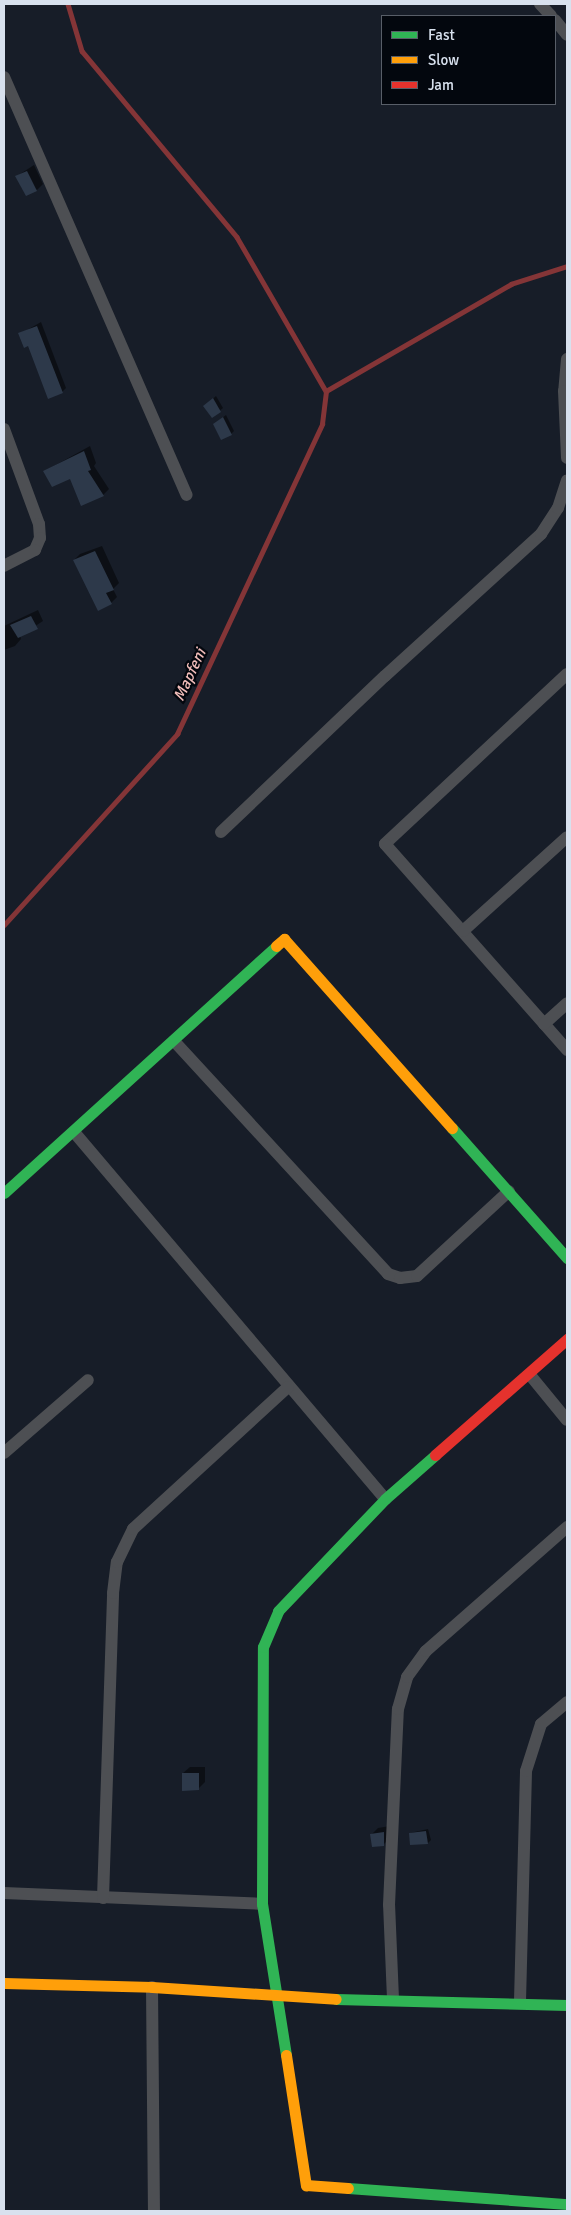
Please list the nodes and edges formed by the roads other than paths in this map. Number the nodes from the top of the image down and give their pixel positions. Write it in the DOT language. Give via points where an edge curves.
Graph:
graph roads {
  1 [pos="540,4"];
  2 [pos="550,15"];
  3 [pos="556,21"];
  4 [pos="567,35"];
  5 [pos="4,77"];
  6 [pos="567,359"];
  7 [pos="4,429"];
  8 [pos="567,458"];
  9 [pos="567,480"];
  10 [pos="187,495"];
  11 [pos="4,566"];
  12 [pos="567,674"];
  13 [pos="221,832"];
  14 [pos="567,837"];
  15 [pos="464,931"];
  16 [pos="567,1003"];
  17 [pos="544,1024"];
  18 [pos="174,1041"];
  19 [pos="567,1050"];
  20 [pos="74,1132"];
  21 [pos="509,1191"];
  22 [pos="4,1193"];
  23 [pos="567,1258"];
  24 [pos="567,1339"];
  25 [pos="530,1375"];
  26 [pos="88,1380"];
  27 [pos="288,1387"];
  28 [pos="567,1420"];
  29 [pos="4,1453"];
  30 [pos="385,1500"];
  31 [pos="567,1526"];
  32 [pos="567,1702"];
  33 [pos="4,1893"];
  34 [pos="103,1898"];
  35 [pos="262,1904"];
  36 [pos="4,1983"];
  37 [pos="152,1987"];
  38 [pos="279,1998"];
  39 [pos="393,1999"];
  40 [pos="520,2002"];
  41 [pos="567,2005"];
  42 [pos="567,2204"];
  43 [pos="154,2211"];
  1 -- 2 [label="street"];
  3 -- 4 [label="street"];
  5 -- 10 [label="street"];
  6 -- 8 [label="street" via="564,391"];
  7 -- 11 [label="street" via="39,524 40,538 35,550"];
  9 -- 13 [label="street" via="558,508 541,534"];
  12 -- 15 [label="street" via="385,844"];
  14 -- 15 [label="street"];
  15 -- 17 [label="street"];
  16 -- 17 [label="street"];
  17 -- 19 [label="street"];
  18 -- 20 [label="street"];
  18 -- 21 [label="street" via="388,1274 400,1278 417,1276"];
  18 -- 21 [label="street" via="284,939"];
  20 -- 22 [label="street"];
  20 -- 27 [label="street"];
  21 -- 23 [label="street"];
  24 -- 25 [label="street"];
  25 -- 28 [label="street"];
  25 -- 30 [label="street"];
  26 -- 29 [label="street"];
  27 -- 30 [label="street"];
  27 -- 34 [label="street" via="133,1530 117,1562 113,1593"];
  30 -- 35 [label="street" via="278,1611 270,1624 263,1647"];
  31 -- 39 [label="street" via="426,1651 407,1677 398,1710 388,1905"];
  32 -- 40 [label="street" via="541,1724 526,1771"];
  33 -- 34 [label="street"];
  34 -- 35 [label="street"];
  35 -- 38 [label="street"];
  36 -- 37 [label="street"];
  37 -- 38 [label="street"];
  37 -- 43 [label="street"];
  38 -- 39 [label="street"];
  38 -- 42 [label="street" via="306,2185"];
  39 -- 40 [label="street"];
  40 -- 41 [label="street"];
}
